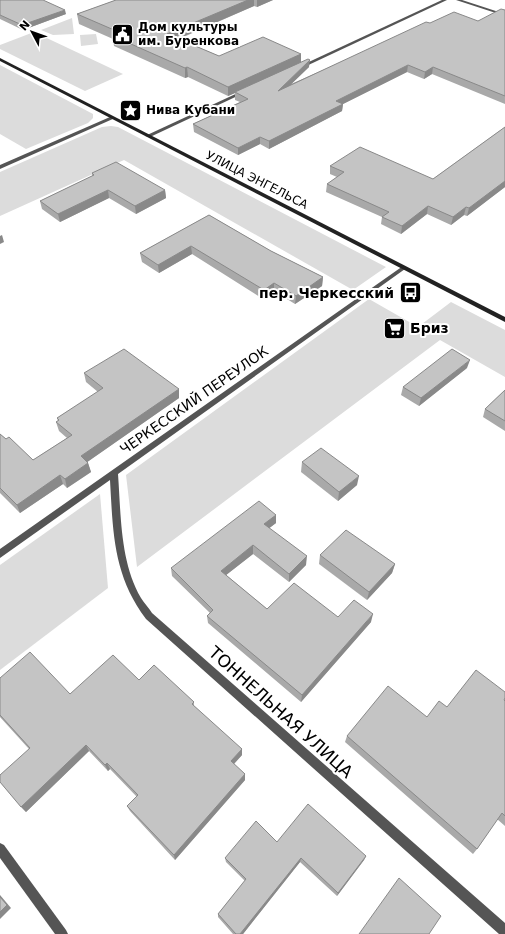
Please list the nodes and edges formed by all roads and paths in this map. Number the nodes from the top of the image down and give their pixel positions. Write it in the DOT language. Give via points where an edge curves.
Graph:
graph roads {
  1 [pos="446,0"];
  2 [pos="458,0"];
  3 [pos="505,15"];
  4 [pos="0,59"];
  5 [pos="294,69"];
  6 [pos="252,89"];
  7 [pos="112,118"];
  8 [pos="148,136"];
  9 [pos="0,167"];
  10 [pos="403,268"];
  11 [pos="505,320"];
  12 [pos="114,473"];
  13 [pos="0,554"];
  14 [pos="0,849"];
  15 [pos="505,932"];
  16 [pos="62,934"];
  1 -- 5 [label="street"];
  2 -- 3 [label="street"];
  4 -- 7 [label="street, УЛИЦА ЭНГЕЛЬСА"];
  6 -- 8 [label="street"];
  7 -- 8 [label="street, УЛИЦА ЭНГЕЛЬСА"];
  7 -- 9 [label="street"];
  8 -- 10 [label="street, УЛИЦА ЭНГЕЛЬСА"];
  10 -- 11 [label="street, УЛИЦА ЭНГЕЛЬСА"];
  10 -- 12 [label="street, ЧЕРКЕССКИЙ ПЕРЕУЛОК"];
  12 -- 13 [label="street, ЧЕРКЕССКИЙ ПЕРЕУЛОК"];
  12 -- 15 [label="street, ТОННЕЛЬНАЯ УЛИЦА" via="123,565 140,607"];
  14 -- 16 [label="street"];
}
